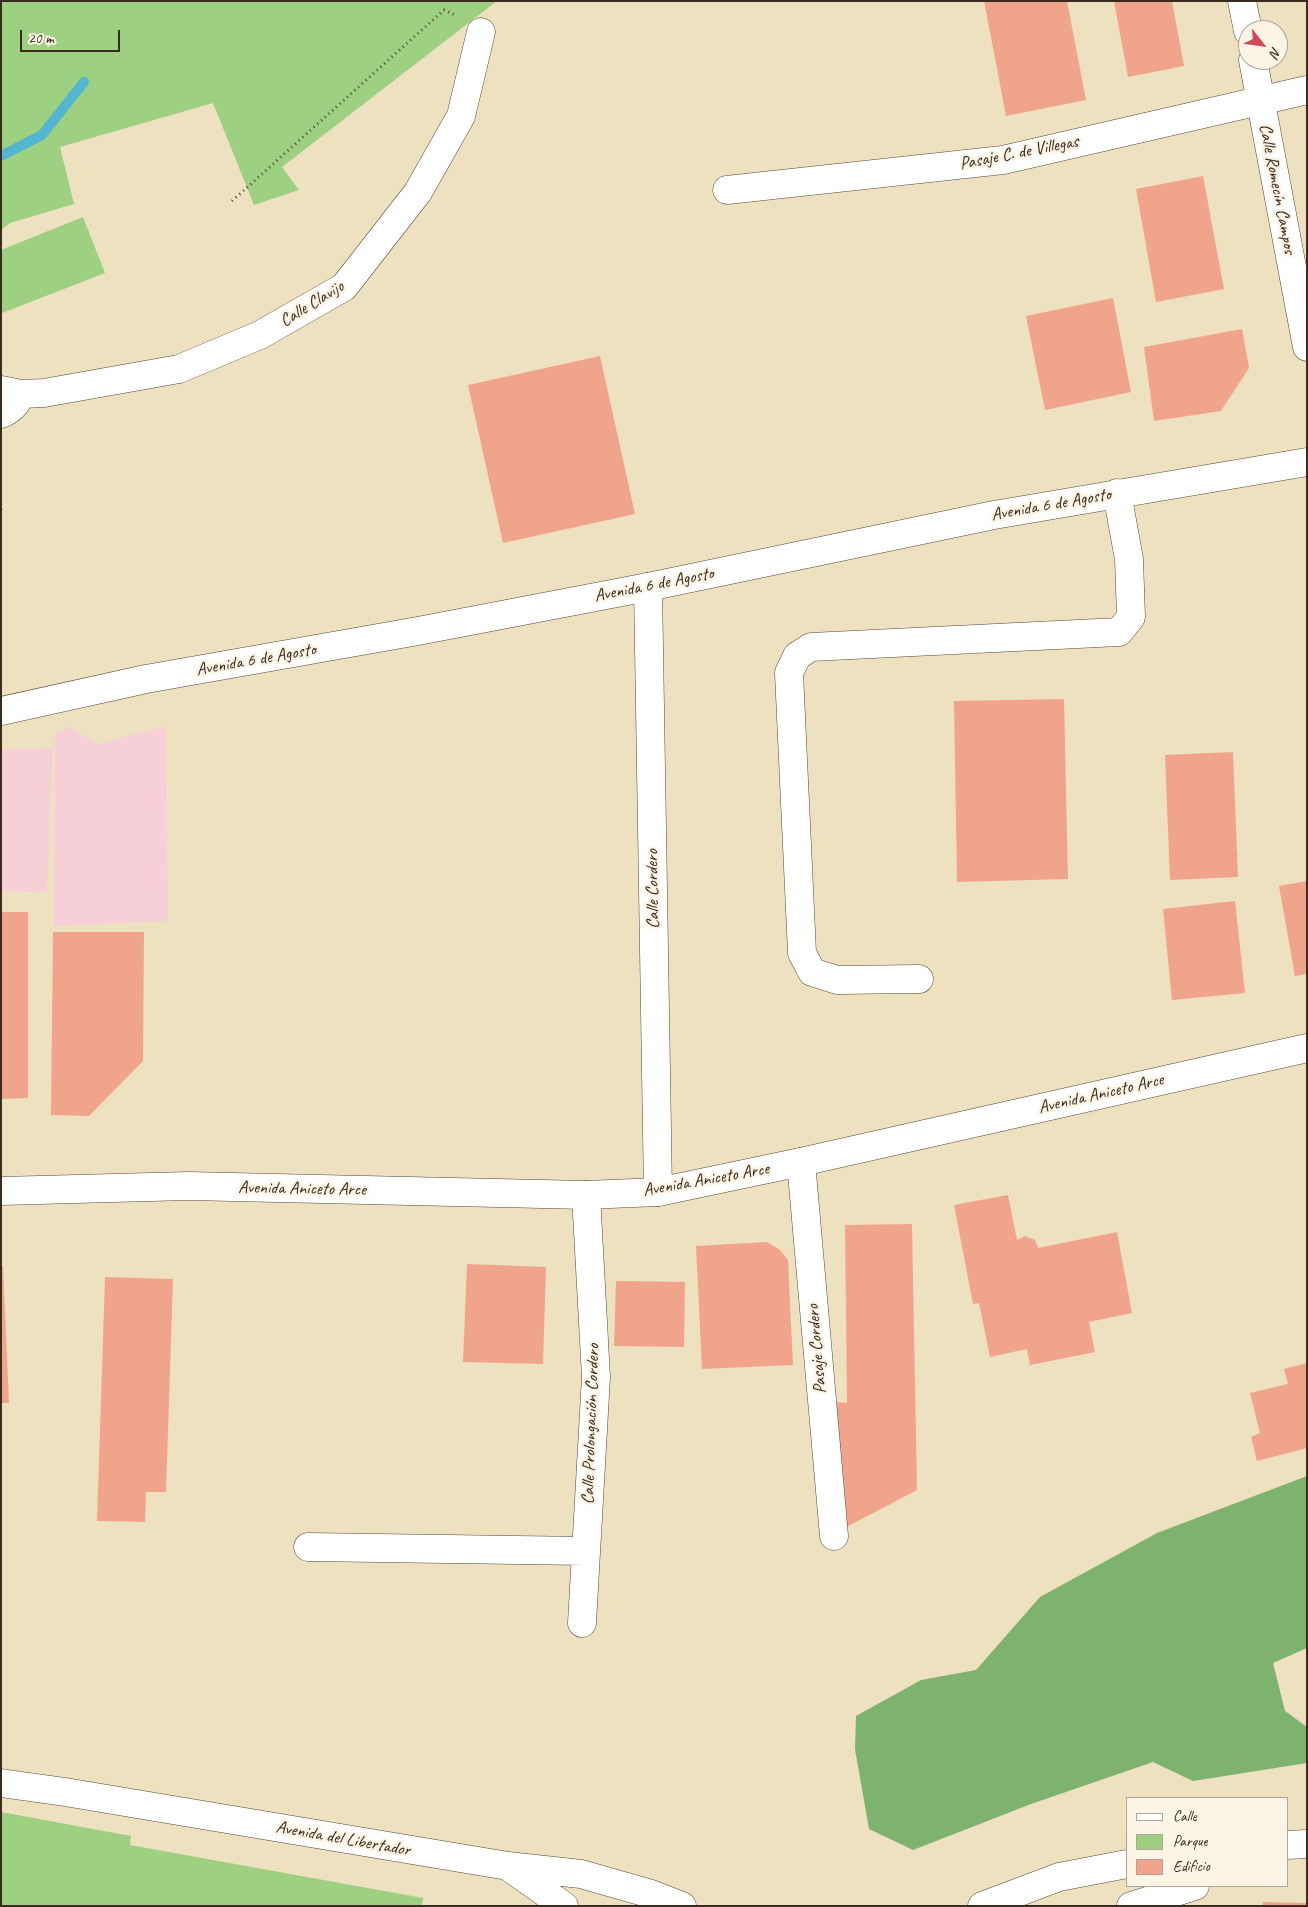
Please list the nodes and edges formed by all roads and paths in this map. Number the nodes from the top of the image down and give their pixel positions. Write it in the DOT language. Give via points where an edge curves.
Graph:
graph roads {
  1 [pos="1242,1"];
  2 [pos="1246,20"];
  3 [pos="481,32"];
  4 [pos="1255,70"];
  5 [pos="1307,90"];
  6 [pos="1261,100"];
  7 [pos="727,190"];
  8 [pos="232,201"];
  9 [pos="1307,347"];
  10 [pos="11,392"];
  11 [pos="1,414"];
  12 [pos="1307,462"];
  13 [pos="1117,493"];
  14 [pos="648,587"];
  15 [pos="1,711"];
  16 [pos="919,979"];
  17 [pos="1307,1048"];
  18 [pos="801,1162"];
  19 [pos="1,1191"];
  20 [pos="658,1192"];
  21 [pos="586,1195"];
  22 [pos="834,1536"];
  23 [pos="308,1547"];
  24 [pos="586,1551"];
  25 [pos="582,1623"];
  26 [pos="1,1783"];
  27 [pos="1126,1864"];
  28 [pos="508,1866"];
  29 [pos="1191,1887"];
  30 [pos="562,1905"];
  31 [pos="682,1906"];
  32 [pos="982,1906"];
  33 [pos="1131,1906"];
  1 -- 2 [label="main road"];
  3 -- 8 [label="path" via="444,10"];
  3 -- 10 [label="main road, Calle Clavijo" via="461,116 418,192 344,287 260,335 179,369 44,393"];
  4 -- 6 [label="main road, Calle Romecín Campos"];
  5 -- 6 [label="main road, Pasaje C. de Villegas"];
  6 -- 7 [label="main road, Pasaje C. de Villegas" via="1003,160"];
  6 -- 9 [label="main road, Calle Romecín Campos"];
  10 -- 11 [label="main road" via="17,403"];
  12 -- 13 [label="main road, Avenida 6 de Agosto"];
  13 -- 14 [label="main road, Avenida 6 de Agosto" via="994,515"];
  13 -- 16 [label="main road" via="1129,559 1132,617 1119,632 811,647 796,656 789,673 802,953 812,972 837,980"];
  14 -- 15 [label="main road, Avenida 6 de Agosto" via="146,679"];
  14 -- 20 [label="main road, Calle Cordero"];
  17 -- 18 [label="main road, Avenida Aniceto Arce"];
  18 -- 20 [label="main road, Avenida Aniceto Arce"];
  18 -- 22 [label="main road, Pasaje Cordero"];
  19 -- 21 [label="main road, Avenida Aniceto Arce" via="188,1186"];
  20 -- 21 [label="main road, Avenida Aniceto Arce"];
  21 -- 24 [label="main road, Calle Prolongación Cordero" via="596,1377"];
  23 -- 24 [label="main road"];
  24 -- 25 [label="main road, Calle Prolongación Cordero"];
  26 -- 28 [label="main road, Avenida del Libertador"];
  27 -- 32 [label="main road" via="1059,1877"];
  28 -- 30 [label="main road"];
  28 -- 31 [label="main road, Avenida del Libertador" via="581,1874"];
  29 -- 33 [label="main road"];
}
